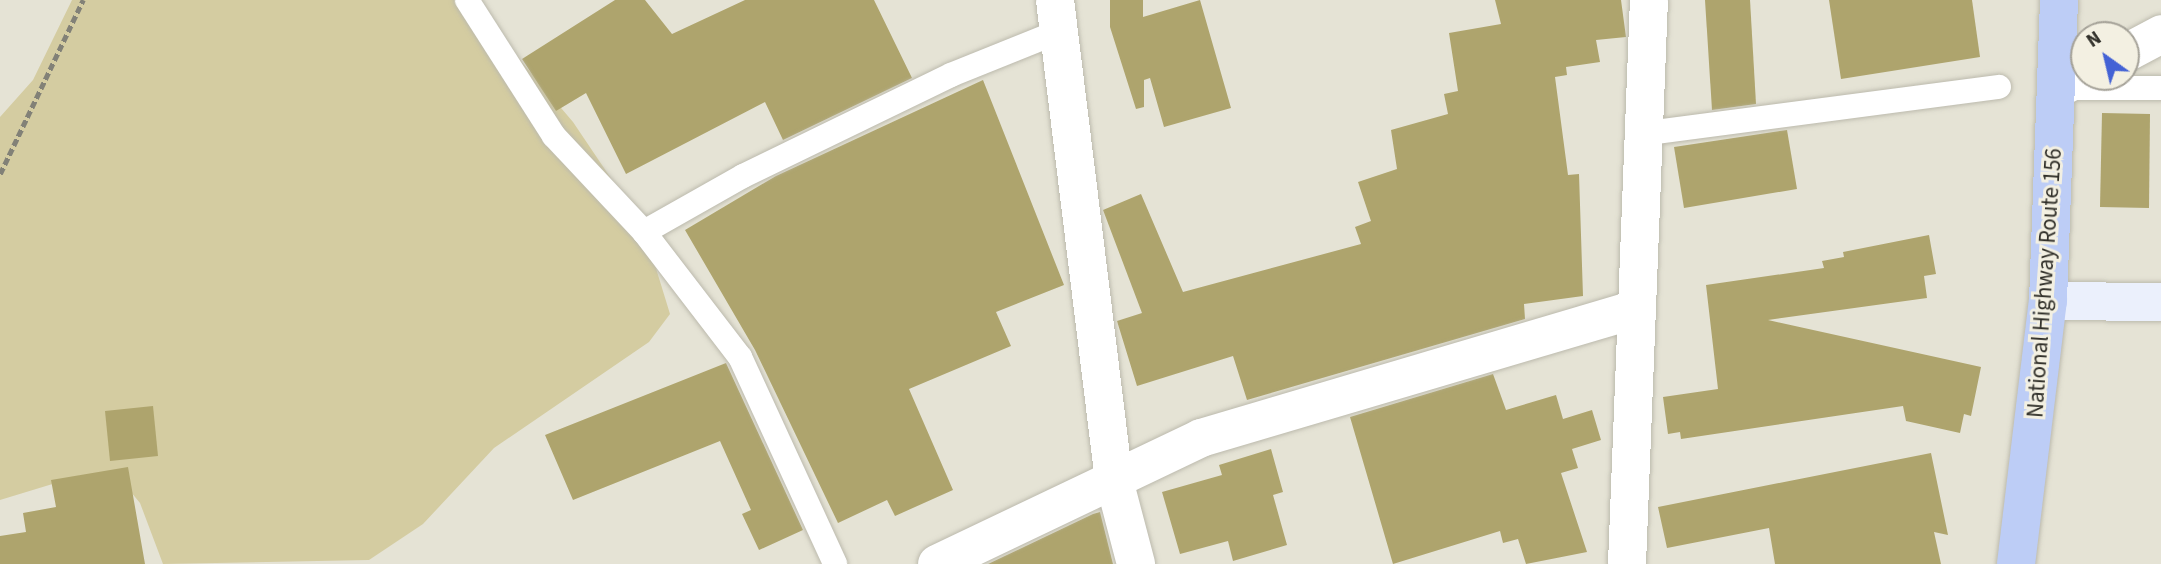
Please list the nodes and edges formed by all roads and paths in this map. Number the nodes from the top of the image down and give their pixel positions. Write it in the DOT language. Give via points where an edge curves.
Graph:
graph roads {
  1 [pos="83,0"];
  2 [pos="467,0"];
  3 [pos="1649,0"];
  4 [pos="2059,0"];
  5 [pos="1055,17"];
  6 [pos="2161,34"];
  7 [pos="2140,45"];
  8 [pos="2070,69"];
  9 [pos="1999,86"];
  10 [pos="2140,87"];
  11 [pos="2161,88"];
  12 [pos="2071,91"];
  13 [pos="1648,133"];
  14 [pos="0,174"];
  15 [pos="644,232"];
  16 [pos="2048,301"];
  17 [pos="2161,302"];
  18 [pos="1632,310"];
  19 [pos="1114,480"];
  20 [pos="835,564"];
  21 [pos="937,564"];
  22 [pos="1136,564"];
  23 [pos="1627,564"];
  24 [pos="2016,564"];
  1 -- 14 [label="path"];
  2 -- 15 [label="lane" via="554,136"];
  3 -- 13 [label="street"];
  4 -- 8 [label="highway, National Highway Route 156"];
  5 -- 15 [label="lane"];
  5 -- 19 [label="street"];
  6 -- 7 [label="street"];
  9 -- 13 [label="lane"];
  10 -- 11 [label="lane"];
  12 -- 16 [label="highway, National Highway Route 156"];
  13 -- 18 [label="street"];
  15 -- 20 [label="lane" via="740,357"];
  16 -- 17 [label="street"];
  16 -- 24 [label="highway, National Highway Route 156"];
  18 -- 19 [label="street" via="1201,438"];
  18 -- 23 [label="street"];
  19 -- 21 [label="street"];
  19 -- 22 [label="street"];
}
